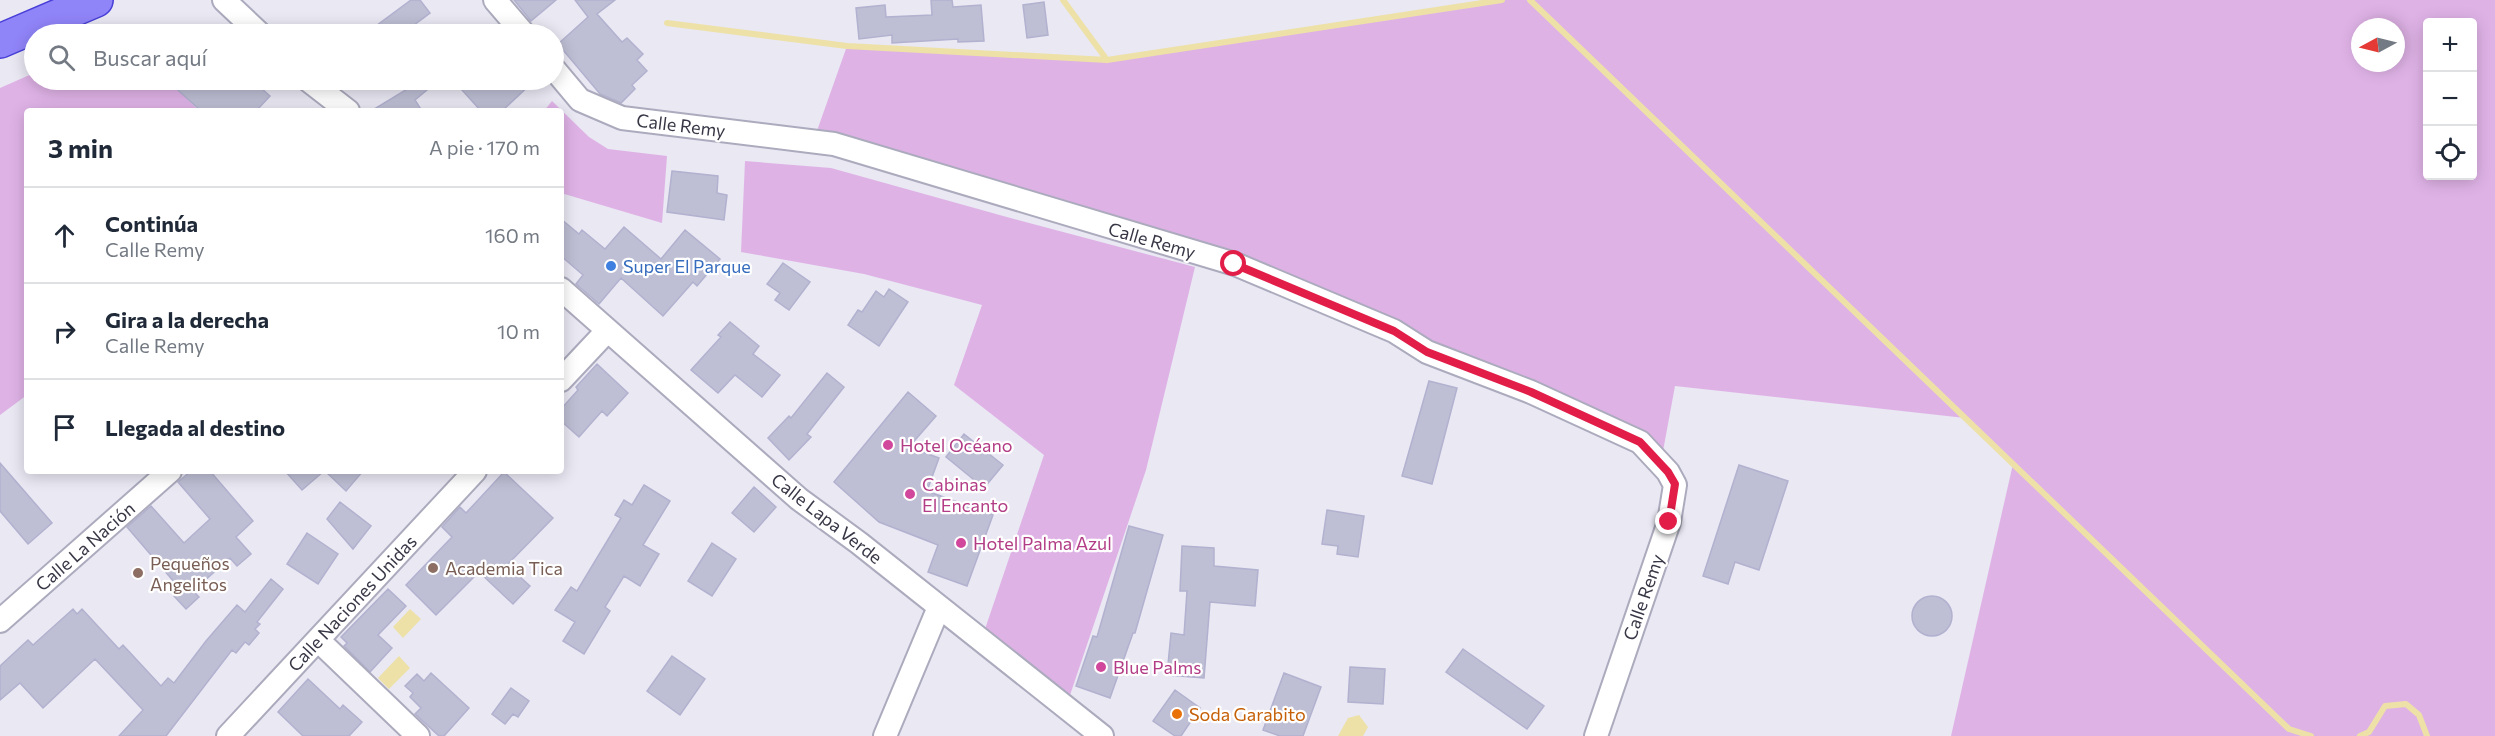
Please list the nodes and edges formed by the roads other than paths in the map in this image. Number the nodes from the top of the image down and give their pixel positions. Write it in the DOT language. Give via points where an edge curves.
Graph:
graph roads {
  1 [pos="96,0"];
  2 [pos="225,0"];
  3 [pos="495,0"];
  4 [pos="38,24"];
  5 [pos="250,24"];
  6 [pos="515,24"];
  7 [pos="24,30"];
  8 [pos="0,40"];
  9 [pos="564,81"];
  10 [pos="321,90"];
  11 [pos="344,108"];
  12 [pos="564,292"];
  13 [pos="607,331"];
  14 [pos="564,377"];
  15 [pos="167,474"];
  16 [pos="472,474"];
  17 [pos="939,607"];
  18 [pos="0,621"];
  19 [pos="318,640"];
  20 [pos="228,736"];
  21 [pos="418,736"];
  22 [pos="885,736"];
  23 [pos="1102,736"];
  24 [pos="1596,736"];
  1 -- 4 [label="highway"];
  2 -- 5 [label="street"];
  3 -- 6 [label="street"];
  7 -- 8 [label="highway"];
  9 -- 24 [label="street, Calle Remy" via="580,100 622,118 834,144 1234,264 1394,331 1427,352 1531,392 1640,442 1675,484 1669,522"];
  10 -- 11 [label="street"];
  12 -- 13 [label="street, Calle Lapa Verde"];
  13 -- 14 [label="street"];
  13 -- 17 [label="street, Calle Lapa Verde" via="799,499"];
  15 -- 18 [label="street, Calle La Nación"];
  16 -- 19 [label="street, Calle Naciones Unidas"];
  17 -- 22 [label="street"];
  17 -- 23 [label="street, Calle Lapa Verde"];
  19 -- 20 [label="street, Calle Naciones Unidas"];
  19 -- 21 [label="street"];
}
